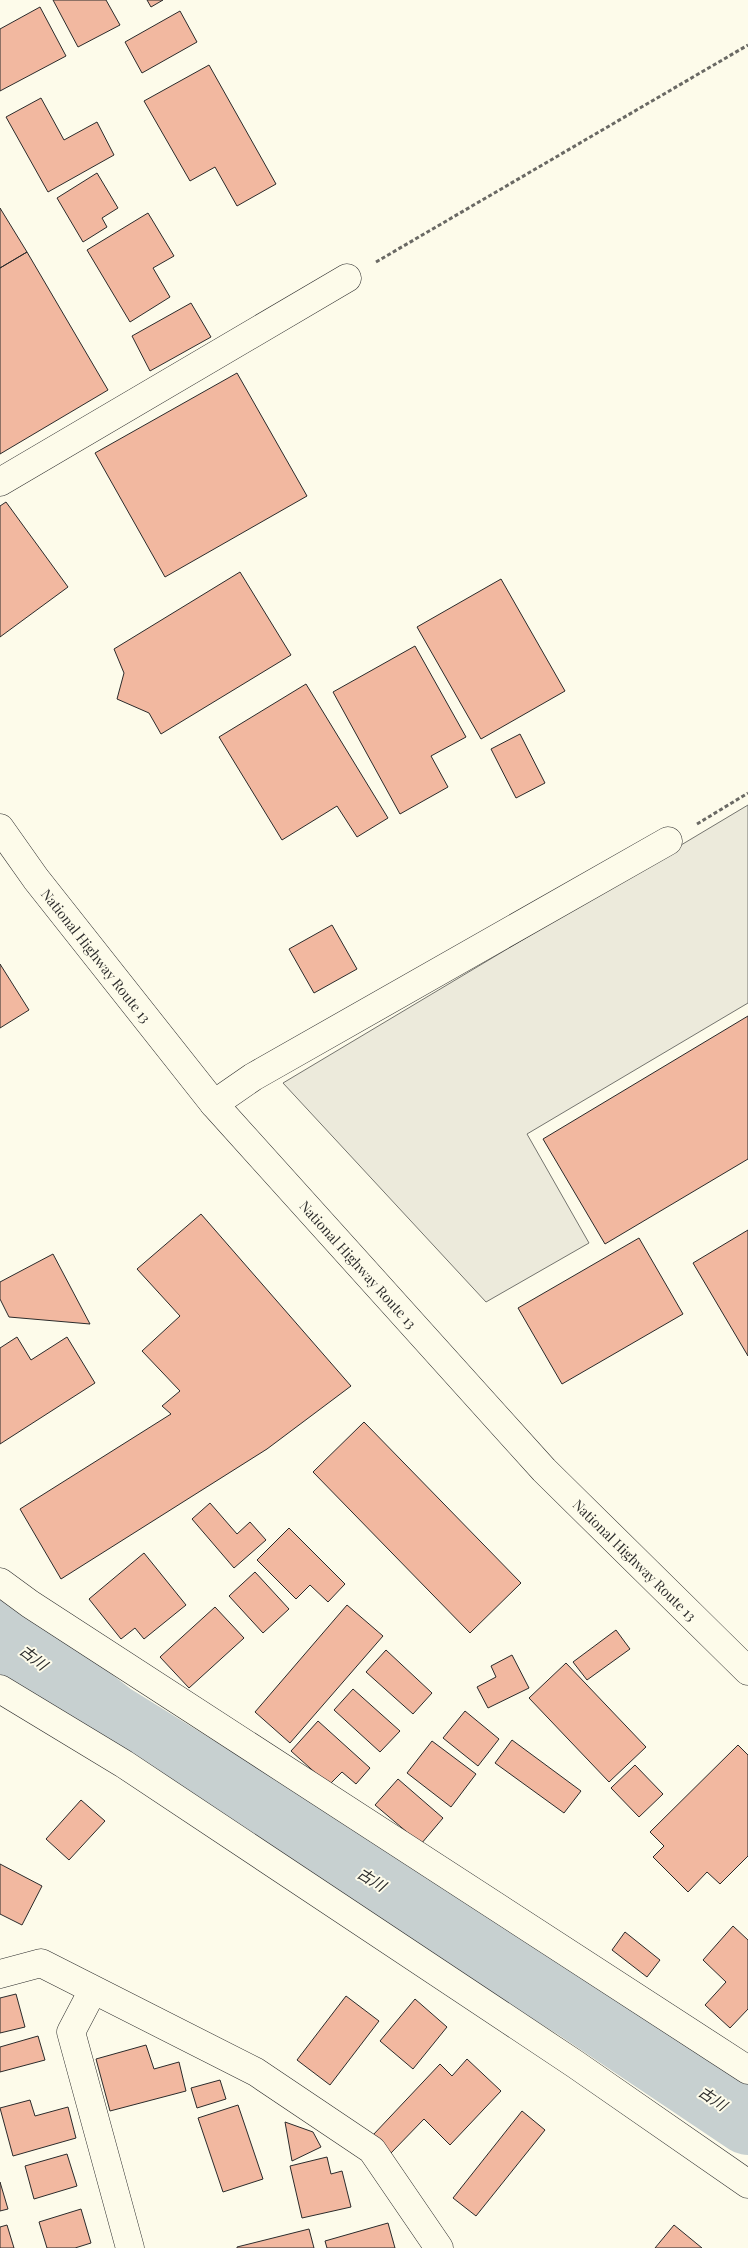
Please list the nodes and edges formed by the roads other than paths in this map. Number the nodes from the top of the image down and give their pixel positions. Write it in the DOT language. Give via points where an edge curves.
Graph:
graph roads {
  1 [pos="347,278"];
  2 [pos="0,482"];
  3 [pos="0,828"];
  4 [pos="668,841"];
  5 [pos="214,1104"];
  6 [pos="0,1582"];
  7 [pos="748,1672"];
  8 [pos="0,1689"];
  9 [pos="0,1974"];
  10 [pos="93,1990"];
  11 [pos="748,2070"];
  12 [pos="748,2184"];
  13 [pos="130,2248"];
  14 [pos="439,2248"];
  1 -- 2 [label="main road"];
  3 -- 5 [label="main road, National Highway Route 13" via="36,879"];
  4 -- 5 [label="main road" via="253,1077"];
  5 -- 7 [label="main road, National Highway Route 13" via="544,1470"];
  6 -- 11 [label="main road"];
  8 -- 12 [label="main road" via="164,1791 575,2064"];
  9 -- 10 [label="main road" via="41,1963"];
  10 -- 13 [label="main road" via="71,2032"];
  10 -- 14 [label="main road" via="256,2072 372,2150"];
}
